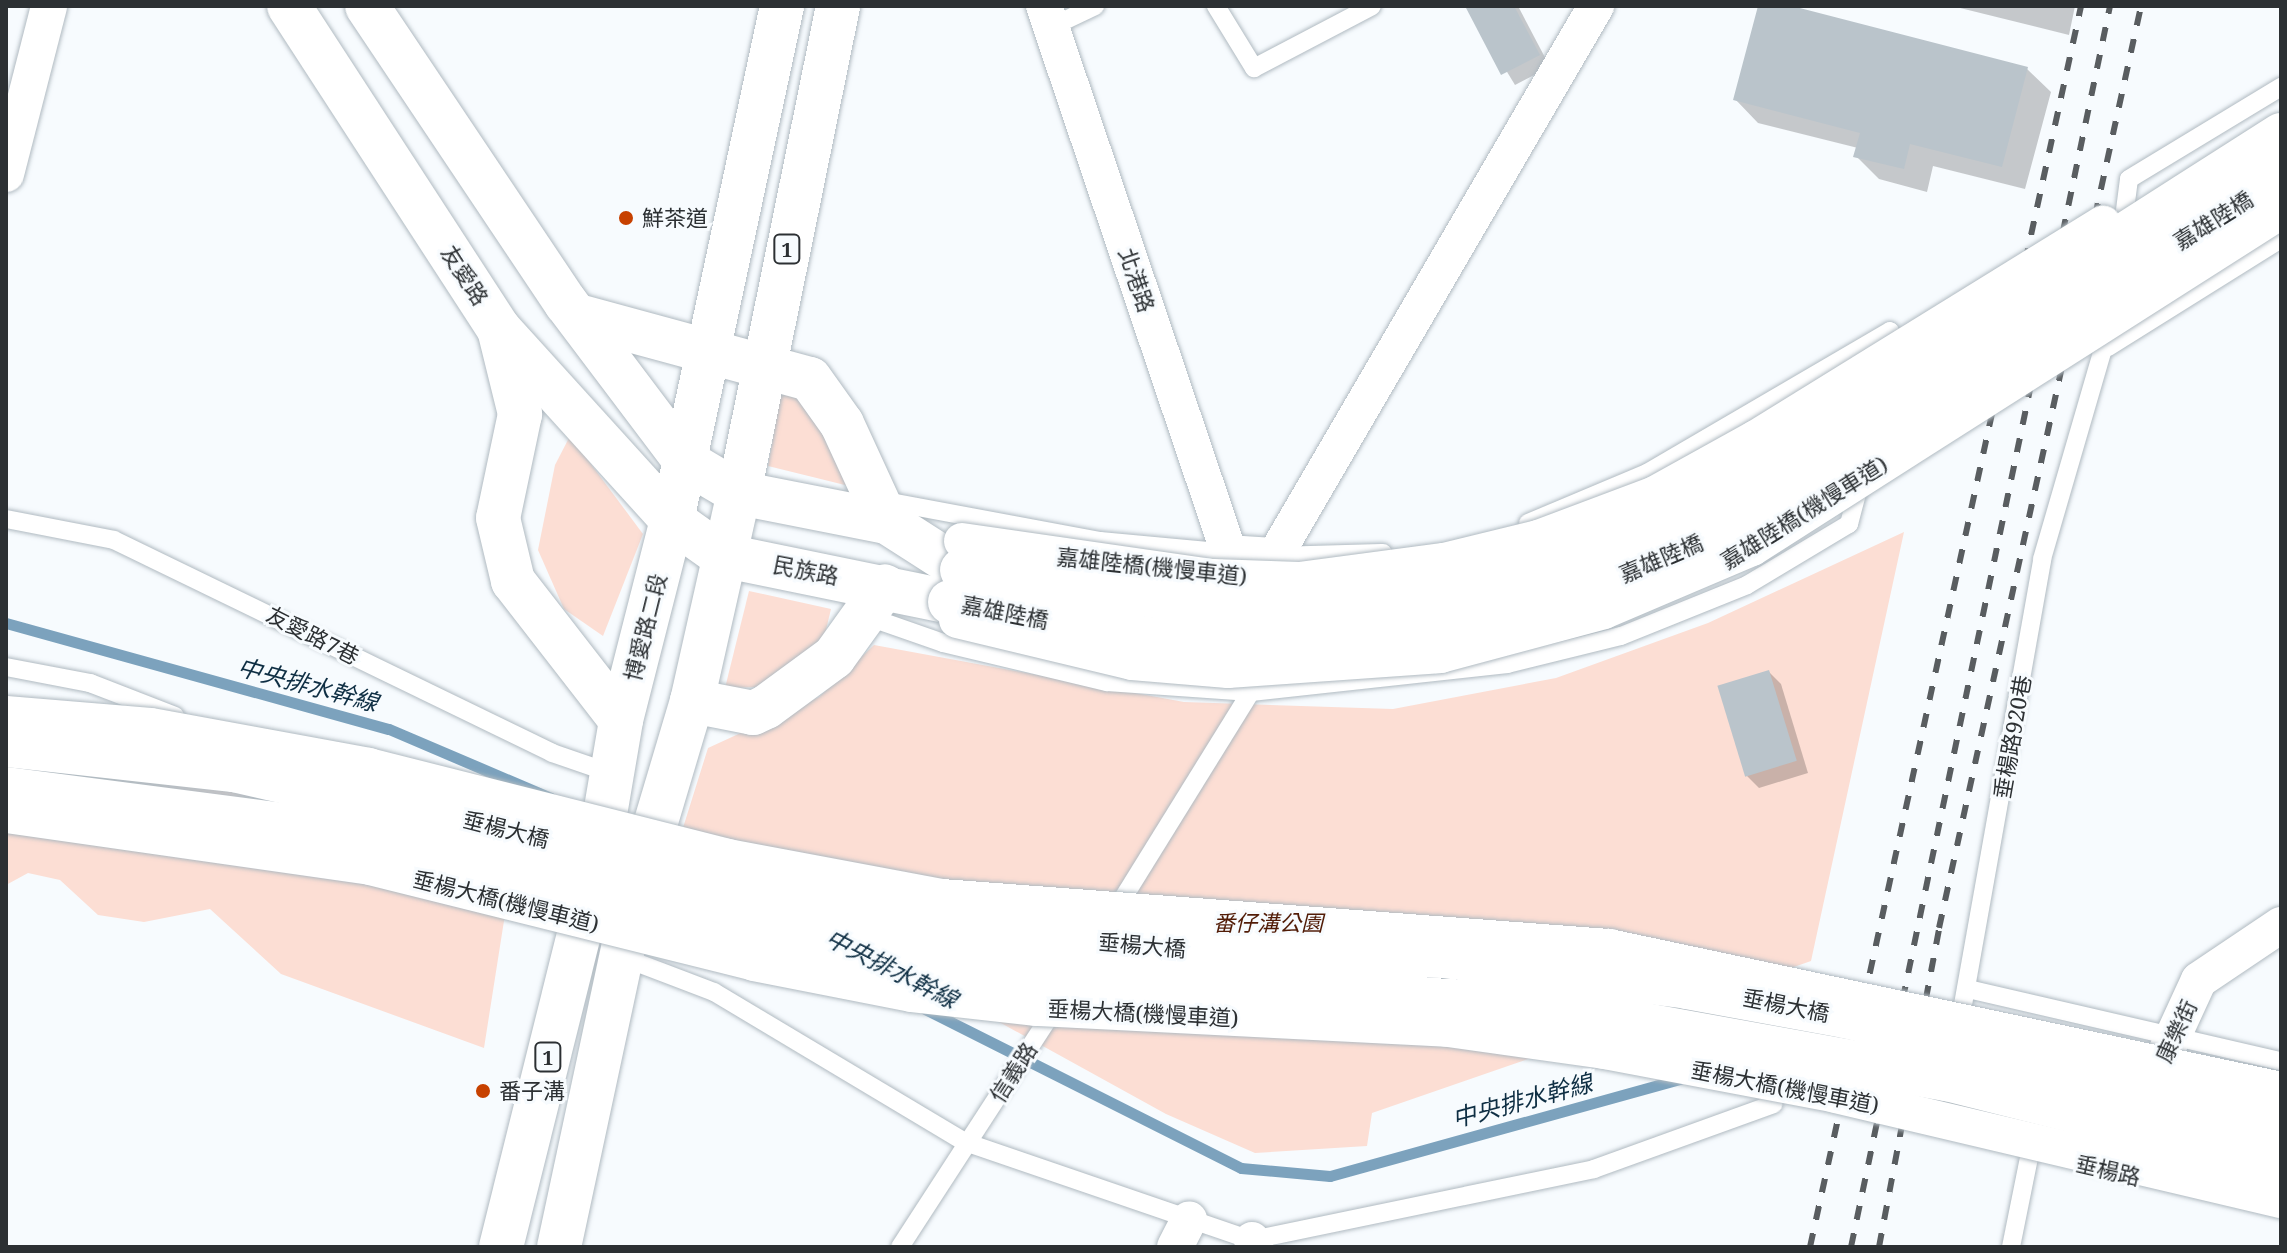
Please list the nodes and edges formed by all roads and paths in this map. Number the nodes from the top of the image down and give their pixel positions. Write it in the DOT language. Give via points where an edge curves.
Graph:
graph roads {
  1 [pos="49,6"];
  2 [pos="289,6"];
  3 [pos="367,6"];
  4 [pos="782,6"];
  5 [pos="838,6"];
  6 [pos="1095,6"];
  7 [pos="1216,6"];
  8 [pos="1372,6"];
  9 [pos="1596,6"];
  10 [pos="1048,16"];
  11 [pos="2281,87"];
  12 [pos="2281,113"];
  13 [pos="2281,135"];
  14 [pos="6,174"];
  15 [pos="2281,178"];
  16 [pos="2281,211"];
  17 [pos="2281,239"];
  18 [pos="578,316"];
  19 [pos="499,329"];
  20 [pos="2108,347"];
  21 [pos="709,349"];
  22 [pos="763,363"];
  23 [pos="685,461"];
  24 [pos="739,493"];
  25 [pos="882,511"];
  26 [pos="6,519"];
  27 [pos="672,520"];
  28 [pos="1229,553"];
  29 [pos="721,555"];
  30 [pos="1275,556"];
  31 [pos="953,582"];
  32 [pos="873,600"];
  33 [pos="6,667"];
  34 [pos="1251,692"];
  35 [pos="692,701"];
  36 [pos="6,714"];
  37 [pos="621,720"];
  38 [pos="6,745"];
  39 [pos="611,784"];
  40 [pos="6,789"];
  41 [pos="6,815"];
  42 [pos="594,874"];
  43 [pos="2281,925"];
  44 [pos="625,958"];
  45 [pos="1968,989"];
  46 [pos="2174,1035"];
  47 [pos="2281,1061"];
  48 [pos="1947,1079"];
  49 [pos="2281,1090"];
  50 [pos="1774,1104"];
  51 [pos="2281,1121"];
  52 [pos="1935,1131"];
  53 [pos="965,1142"];
  54 [pos="2030,1153"];
  55 [pos="2281,1163"];
  56 [pos="2111,1170"];
  57 [pos="2281,1200"];
  58 [pos="2281,1211"];
  59 [pos="1182,1233"];
  60 [pos="1254,1244"];
  61 [pos="501,1247"];
  62 [pos="559,1247"];
  63 [pos="900,1247"];
  64 [pos="2011,1247"];
  1 -- 14 [label="street"];
  2 -- 19 [label="main road, 友愛路"];
  3 -- 18 [label="main road"];
  4 -- 21 [label="main road, 博愛路二段 / 1"];
  5 -- 22 [label="main road, 1"];
  6 -- 10 [label="lane"];
  7 -- 8 [label="lane" via="1254,68"];
  9 -- 30 [label="street"];
  10 -- 28 [label="street, 北港路"];
  11 -- 20 [label="lane, 垂楊路920巷" via="2129,179"];
  12 -- 31 [label="street, 嘉雄陸橋(機慢車道), bridge" via="1756,438 1655,494 1538,538 1444,561 1299,580"];
  13 -- 31 [label="main road, 嘉雄陸橋, bridge" via="1693,511 1553,565 1394,596 1236,607"];
  15 -- 31 [label="main road, 嘉雄陸橋, bridge" via="1769,505 1683,552 1563,598 1388,635 1254,646 1147,639"];
  16 -- 31 [label="street, 嘉雄陸橋(機慢車道), bridge" via="1752,548 1604,611 1440,655 1228,670 1132,662"];
  17 -- 20 [label="lane"];
  18 -- 21 [label="main road"];
  18 -- 23 [label="main road"];
  19 -- 27 [label="main road, 友愛路"];
  19 -- 37 [label="main road" via="520,414 498,518 513,581"];
  20 -- 45 [label="lane, 垂楊路920巷" via="2042,559"];
  21 -- 22 [label="main road"];
  21 -- 23 [label="main road, 博愛路二段 / 1"];
  22 -- 24 [label="main road, 1"];
  22 -- 25 [label="main road" via="810,379 842,424"];
  23 -- 24 [label="main road"];
  23 -- 27 [label="main road, 博愛路二段 / 1"];
  24 -- 25 [label="main road"];
  24 -- 29 [label="main road, 1"];
  25 -- 28 [label="lane"];
  25 -- 31 [label="main road"];
  26 -- 39 [label="lane, 友愛路7巷" via="114,540"];
  27 -- 29 [label="main road, 民族路"];
  27 -- 37 [label="main road, 博愛路二段 / 1"];
  28 -- 30 [label="street"];
  29 -- 32 [label="main road, 民族路"];
  29 -- 35 [label="main road, 1"];
  30 -- 34 [label="lane" via="1423,552 1523,526 1647,473 1890,331 1849,524 1747,585 1621,636 1507,664"];
  31 -- 32 [label="main road, 民族路"];
  32 -- 34 [label="lane" via="943,643 1107,682"];
  32 -- 35 [label="main road" via="834,657 766,707 753,713"];
  33 -- 42 [label="lane" via="90,683 208,729 358,809 460,846"];
  34 -- 53 [label="lane, 信義路, bridge" via="1085,963"];
  35 -- 44 [label="main road, 1, bridge" via="636,889"];
  36 -- 49 [label="street, bridge" via="151,726 369,766 728,857 942,897 1609,947"];
  37 -- 39 [label="main road, 博愛路二段 / 1"];
  38 -- 51 [label="main road, 垂楊大橋, bridge" via="234,770 867,915 1195,950 1443,956 1687,987 1845,1016"];
  39 -- 42 [label="main road, 博愛路二段 / 1, bridge"];
  40 -- 48 [label="main road, 垂楊大橋, bridge" via="346,833 750,929 993,970 1551,1008"];
  41 -- 57 [label="street, 垂楊大橋(機慢車道), bridge" via="370,867 754,963 912,994 1037,1008 1448,1029 1604,1051 1836,1095"];
  42 -- 61 [label="main road, 博愛路二段 / 1"];
  43 -- 46 [label="street, 康樂街" via="2199,980"];
  44 -- 53 [label="lane" via="714,992"];
  44 -- 62 [label="main road, 1"];
  45 -- 46 [label="lane"];
  45 -- 48 [label="lane, 垂楊路920巷"];
  46 -- 47 [label="lane"];
  46 -- 56 [label="street, 康樂街"];
  48 -- 52 [label="lane, 垂楊路920巷"];
  48 -- 55 [label="main road, 垂楊大橋, bridge"];
  50 -- 60 [label="lane" via="1594,1169"];
  52 -- 54 [label="lane, 垂楊路"];
  53 -- 59 [label="lane"];
  53 -- 63 [label="lane, 信義路"];
  54 -- 56 [label="lane, 垂楊路"];
  54 -- 64 [label="lane"];
  56 -- 58 [label="lane, 垂楊路"];
  59 -- 60 [label="lane"];
}
